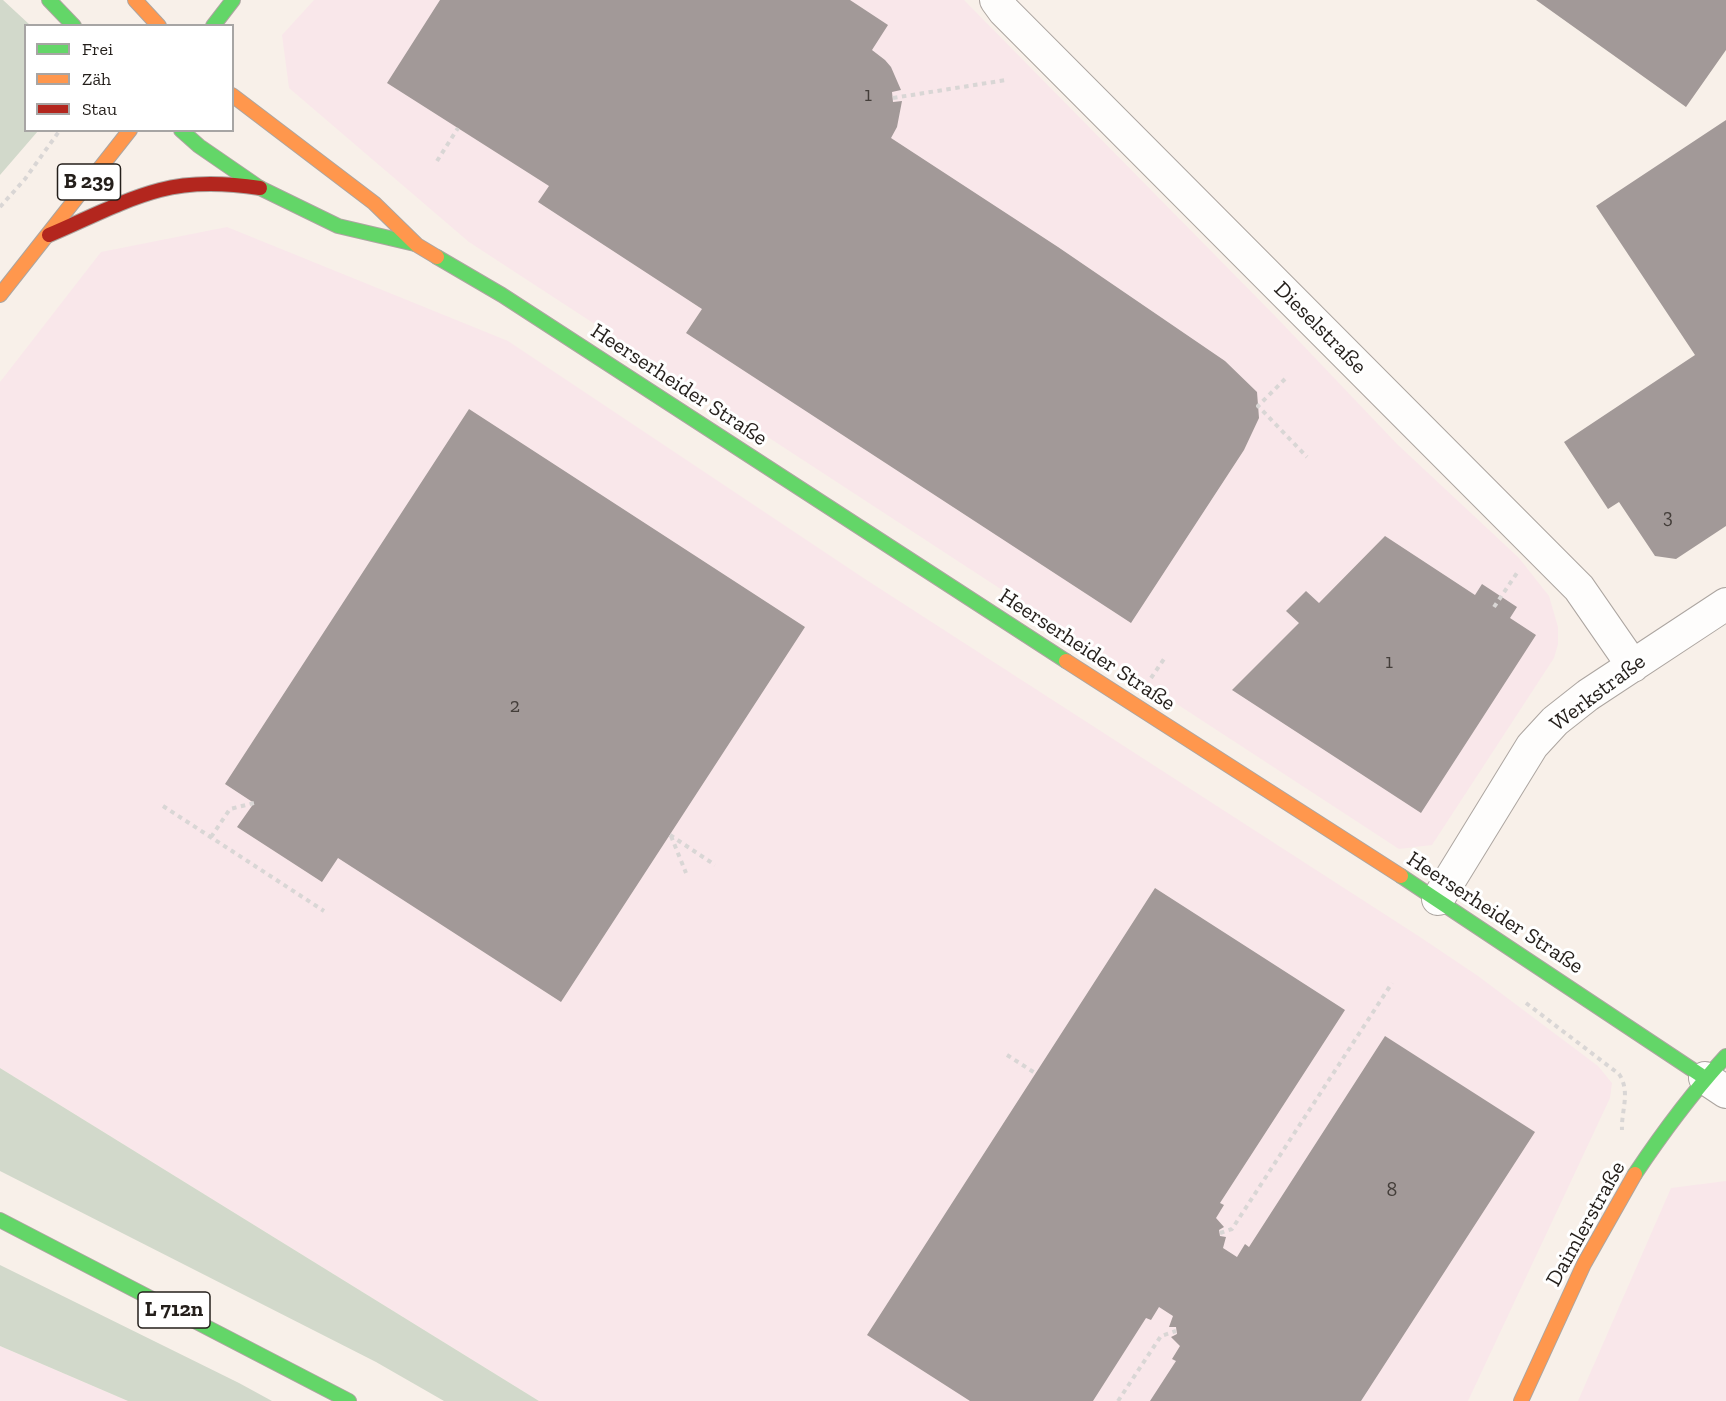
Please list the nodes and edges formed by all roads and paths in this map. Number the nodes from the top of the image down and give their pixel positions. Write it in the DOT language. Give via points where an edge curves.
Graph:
graph roads {
  1 [pos="49,0"];
  2 [pos="135,0"];
  3 [pos="233,0"];
  4 [pos="996,0"];
  5 [pos="72,24"];
  6 [pos="157,24"];
  7 [pos="215,24"];
  8 [pos="1006,80"];
  9 [pos="234,97"];
  10 [pos="893,98"];
  11 [pos="458,128"];
  12 [pos="59,132"];
  13 [pos="128,132"];
  14 [pos="183,132"];
  15 [pos="437,160"];
  16 [pos="260,188"];
  17 [pos="0,207"];
  18 [pos="48,235"];
  19 [pos="417,244"];
  20 [pos="0,295"];
  21 [pos="1285,379"];
  22 [pos="1307,457"];
  23 [pos="1536,545"];
  24 [pos="1726,604"];
  25 [pos="1494,607"];
  26 [pos="1633,666"];
  27 [pos="254,803"];
  28 [pos="163,806"];
  29 [pos="211,837"];
  30 [pos="715,865"];
  31 [pos="686,873"];
  32 [pos="1438,899"];
  33 [pos="324,911"];
  34 [pos="1392,983"];
  35 [pos="1517,997"];
  36 [pos="1007,1055"];
  37 [pos="1035,1073"];
  38 [pos="1719,1075"];
  39 [pos="1622,1133"];
  40 [pos="0,1220"];
  41 [pos="1220,1233"];
  42 [pos="1176,1331"];
  43 [pos="349,1401"];
  44 [pos="1118,1401"];
  45 [pos="1521,1401"];
  1 -- 5 [label="street"];
  2 -- 6 [label="street"];
  3 -- 7 [label="street"];
  4 -- 23 [label="street, Dieselstraße"];
  8 -- 10 [label="path"];
  9 -- 19 [label="street, Heerserheider Straße" via="374,203"];
  11 -- 15 [label="path"];
  12 -- 17 [label="path"];
  13 -- 18 [label="street, B 239"];
  14 -- 16 [label="street, Heerserheider Straße"];
  16 -- 18 [label="street" via="228,183 162,189"];
  16 -- 19 [label="street, Heerserheider Straße" via="338,226"];
  18 -- 20 [label="street, B 239"];
  19 -- 32 [label="street, Heerserheider Straße"];
  21 -- 22 [label="path" via="1258,406"];
  23 -- 25 [label="path"];
  23 -- 26 [label="street, Dieselstraße" via="1579,588"];
  24 -- 26 [label="street, Werkstraße"];
  26 -- 32 [label="street, Werkstraße" via="1588,695 1532,746"];
  27 -- 29 [label="path" via="230,809"];
  28 -- 29 [label="path"];
  29 -- 33 [label="path"];
  30 -- 31 [label="path" via="670,835"];
  32 -- 38 [label="street, Heerserheider Straße"];
  34 -- 41 [label="path" via="1232,1229"];
  35 -- 39 [label="path" via="1619,1074 1626,1096"];
  36 -- 37 [label="path"];
  38 -- 45 [label="street, Daimlerstraße" via="1675,1117 1624,1192 1591,1251"];
  40 -- 43 [label="street, L 712n"];
  42 -- 44 [label="path" via="1161,1336"];
}
